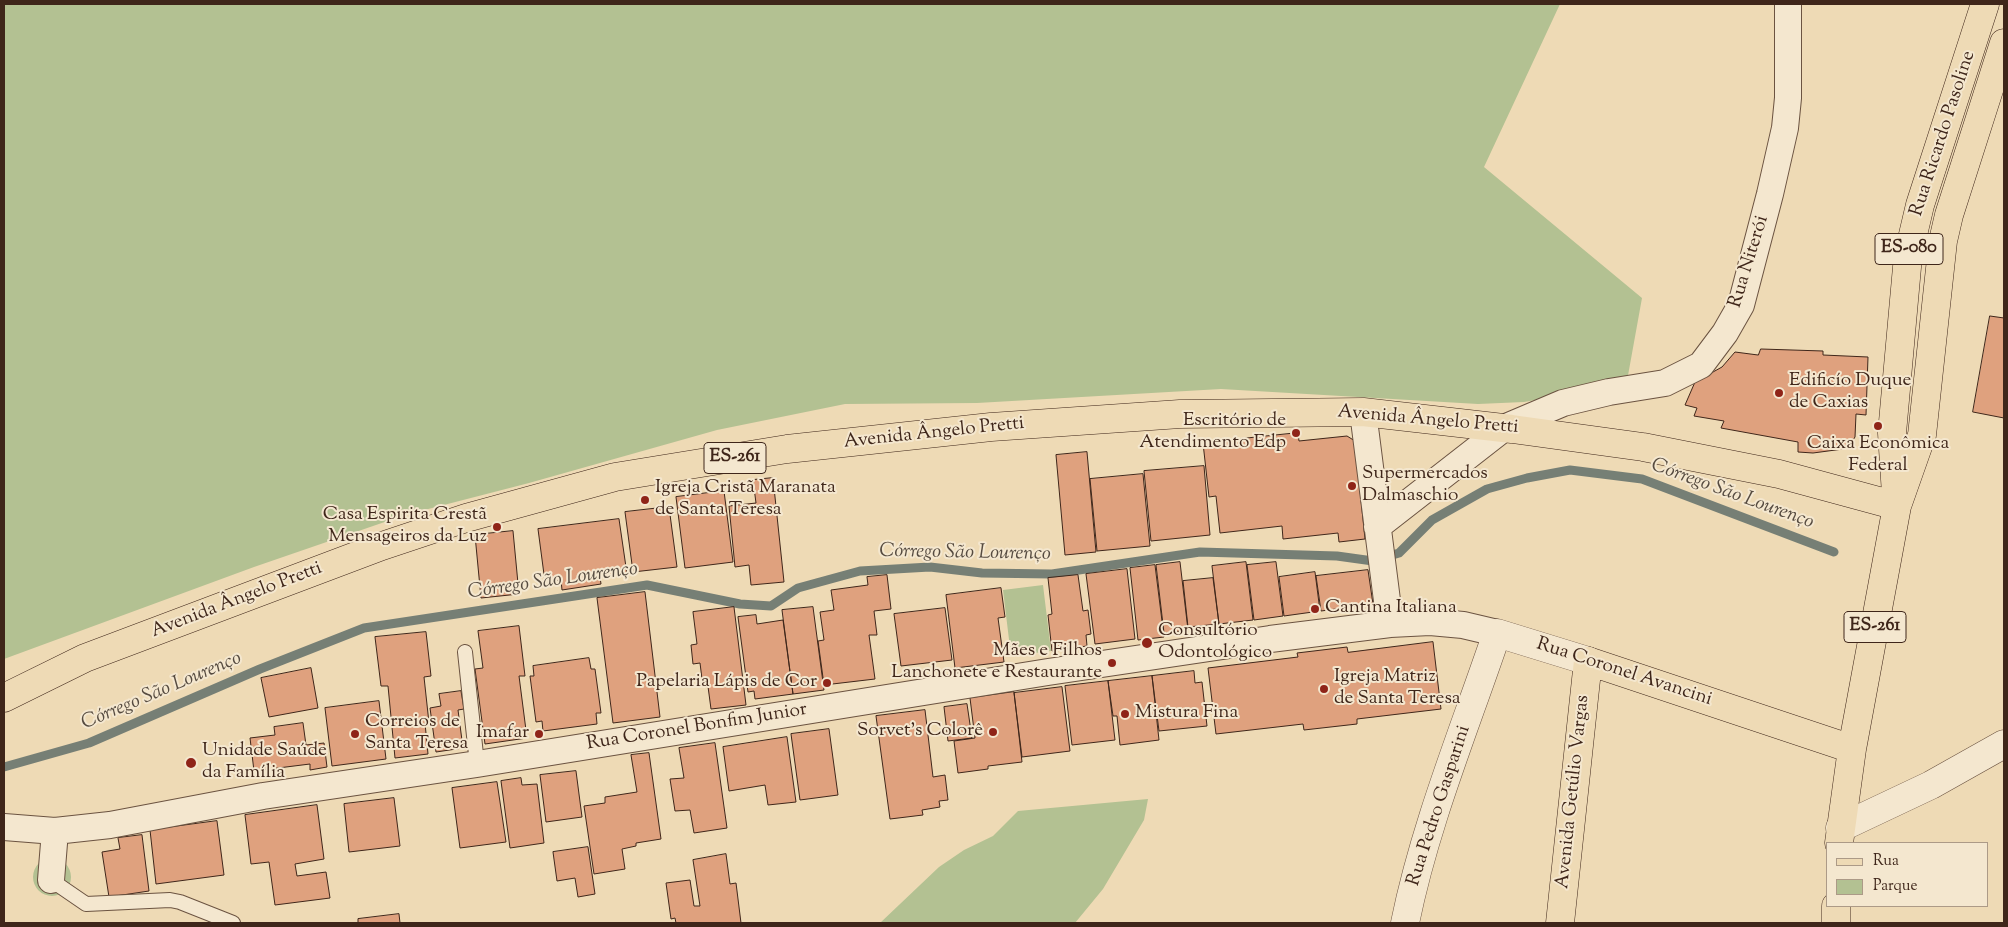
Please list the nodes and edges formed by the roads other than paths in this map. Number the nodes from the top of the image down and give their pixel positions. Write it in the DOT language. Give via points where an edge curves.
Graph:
graph roads {
  1 [pos="1788,4"];
  2 [pos="1985,4"];
  3 [pos="2004,43"];
  4 [pos="1363,412"];
  5 [pos="1504,428"];
  6 [pos="1897,506"];
  7 [pos="1380,549"];
  8 [pos="1390,624"];
  9 [pos="1498,633"];
  10 [pos="465,652"];
  11 [pos="1588,660"];
  12 [pos="4,698"];
  13 [pos="2004,744"];
  14 [pos="1852,749"];
  15 [pos="477,764"];
  16 [pos="4,827"];
  17 [pos="55,831"];
  18 [pos="1840,836"];
  19 [pos="51,880"];
  20 [pos="1836,907"];
  21 [pos="234,923"];
  22 [pos="1405,923"];
  23 [pos="1560,923"];
  24 [pos="1836,923"];
  1 -- 5 [label="street, Rua Niterói" via="1785,128 1741,305 1725,332 1701,365 1665,383 1563,403"];
  2 -- 6 [label="main road, Rua Ricardo Pasoline / ES-080" via="1920,206 1908,256 1892,433"];
  3 -- 6 [label="main road, Rua Ricardo Pasoline / ES-080" via="1949,215 1943,241 1922,435"];
  4 -- 5 [label="main road, Avenida Ângelo Pretti / ES-261"];
  4 -- 7 [label="street"];
  4 -- 12 [label="main road, Avenida Ângelo Pretti / ES-261" via="1180,414 991,427 788,449 615,477 466,518 382,546 85,658"];
  5 -- 6 [label="main road, Avenida Ângelo Pretti / ES-261" via="1643,447 1779,474"];
  5 -- 7 [label="street, Rua Niterói"];
  6 -- 14 [label="main road, ES-261"];
  7 -- 8 [label="street"];
  8 -- 9 [label="street, Rua Coronel Avancini" via="1430,622"];
  8 -- 15 [label="street, Rua Coronel Bonfim Junior" via="1048,672"];
  9 -- 11 [label="street, Rua Coronel Avancini"];
  9 -- 22 [label="street, Rua Pedro Gasparini" via="1429,831"];
  10 -- 15 [label="lane"];
  11 -- 14 [label="main road, Rua Coronel Avancini"];
  11 -- 23 [label="main road, Avenida Getúlio Vargas"];
  13 -- 18 [label="street"];
  14 -- 18 [label="main road, ES-261"];
  15 -- 17 [label="street, Rua Coronel Bonfim Junior" via="263,796 110,826"];
  16 -- 17 [label="street, Rua Coronel Bonfim Junior"];
  17 -- 19 [label="street"];
  19 -- 21 [label="lane" via="86,904 170,900"];
  20 -- 24 [label="main road"];
}
